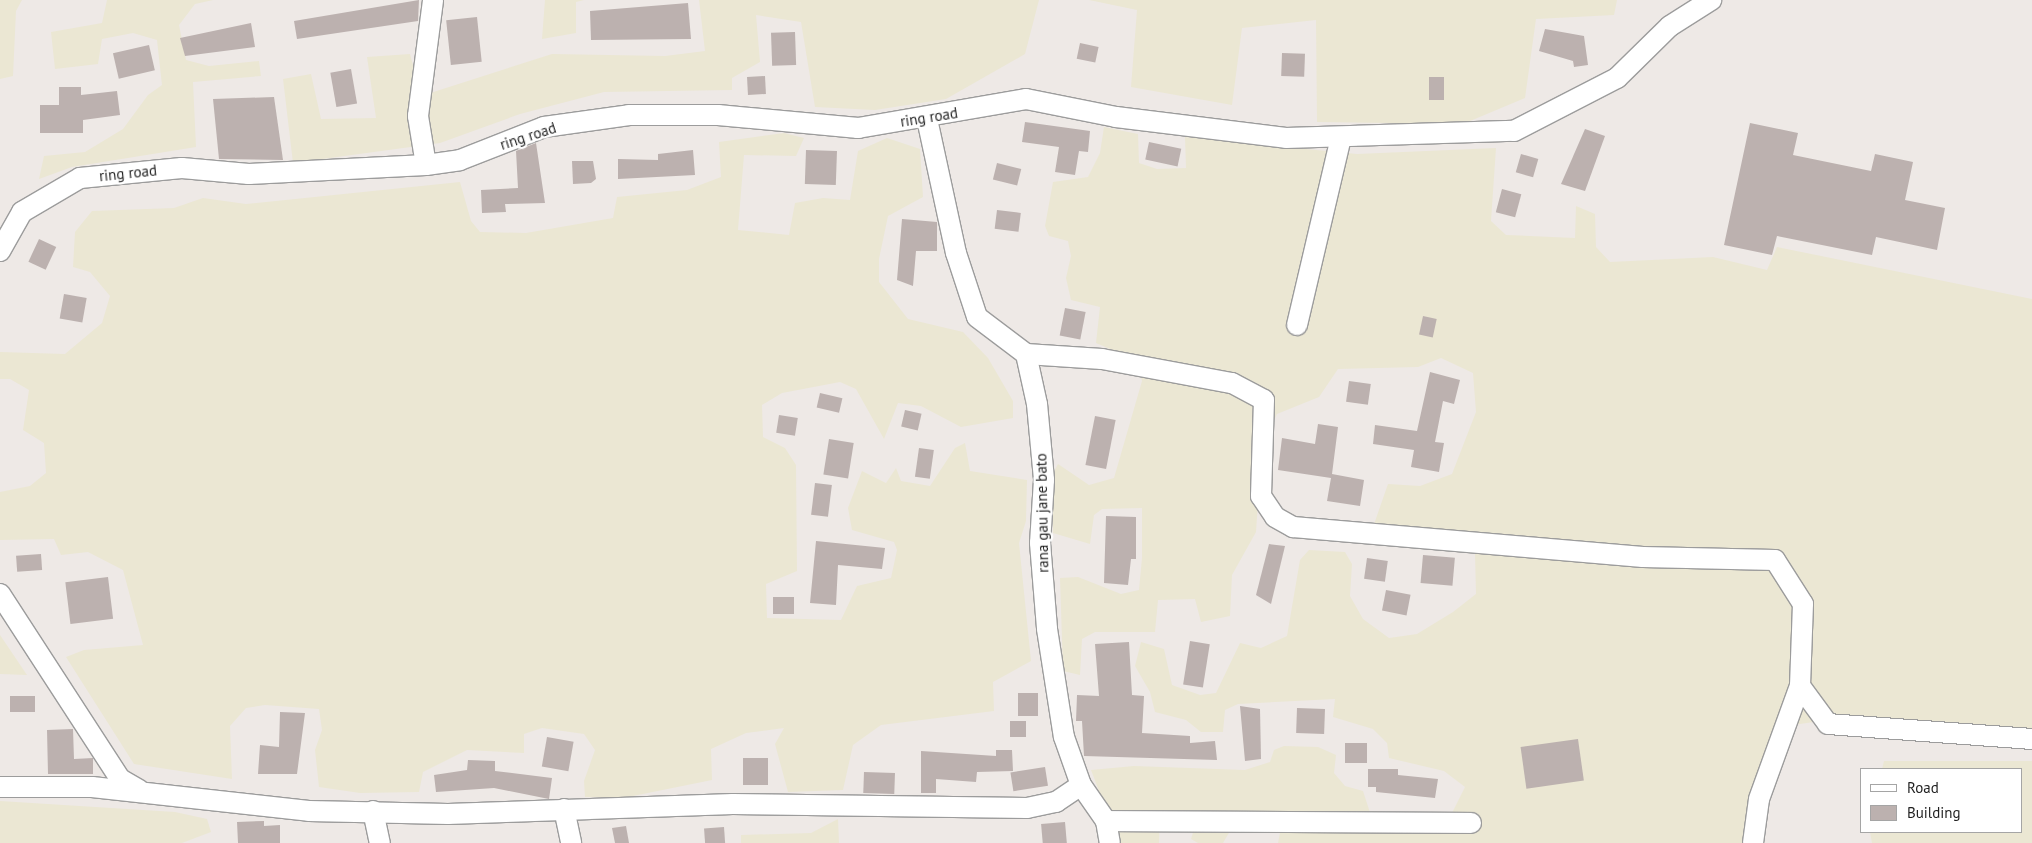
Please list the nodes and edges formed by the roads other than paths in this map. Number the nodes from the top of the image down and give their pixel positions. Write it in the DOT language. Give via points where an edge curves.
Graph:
graph roads {
  1 [pos="433,0"];
  2 [pos="1711,0"];
  3 [pos="927,119"];
  4 [pos="1341,138"];
  5 [pos="426,165"];
  6 [pos="0,250"];
  7 [pos="1297,325"];
  8 [pos="1026,354"];
  9 [pos="0,594"];
  10 [pos="1800,686"];
  11 [pos="2032,739"];
  12 [pos="1081,785"];
  13 [pos="0,787"];
  14 [pos="143,792"];
  15 [pos="564,809"];
  16 [pos="373,811"];
  17 [pos="1106,821"];
  18 [pos="1471,823"];
  19 [pos="380,843"];
  20 [pos="571,843"];
  21 [pos="1110,843"];
  22 [pos="1752,843"];
  1 -- 5 [label="street" via="418,116"];
  2 -- 4 [label="street, ring road" via="1670,26 1617,78 1514,131"];
  3 -- 4 [label="street, ring road" via="1026,99 1116,117 1142,116 1286,138"];
  3 -- 5 [label="street, ring road" via="858,128 718,115 629,115 544,127 460,160"];
  3 -- 8 [label="street" via="956,253 977,317"];
  4 -- 7 [label="street"];
  5 -- 6 [label="street, ring road" via="249,174 182,168 80,178 22,212"];
  8 -- 10 [label="street" via="1102,359 1232,383 1264,400 1261,496 1275,518 1293,527 1643,557 1775,560 1803,604"];
  8 -- 12 [label="street, rana gau jane bato" via="1038,413 1044,480 1040,543 1054,669 1064,738"];
  9 -- 14 [label="street" via="120,779"];
  10 -- 11 [label="street" via="1828,724"];
  10 -- 22 [label="street" via="1759,799"];
  12 -- 15 [label="street" via="1056,802 1027,808 733,804"];
  12 -- 17 [label="street, rana gau jane bato"];
  13 -- 14 [label="street"];
  14 -- 16 [label="street" via="309,811"];
  15 -- 16 [label="street" via="448,814"];
  15 -- 20 [label="street"];
  16 -- 19 [label="street"];
  17 -- 18 [label="street"];
  17 -- 21 [label="street"];
}
